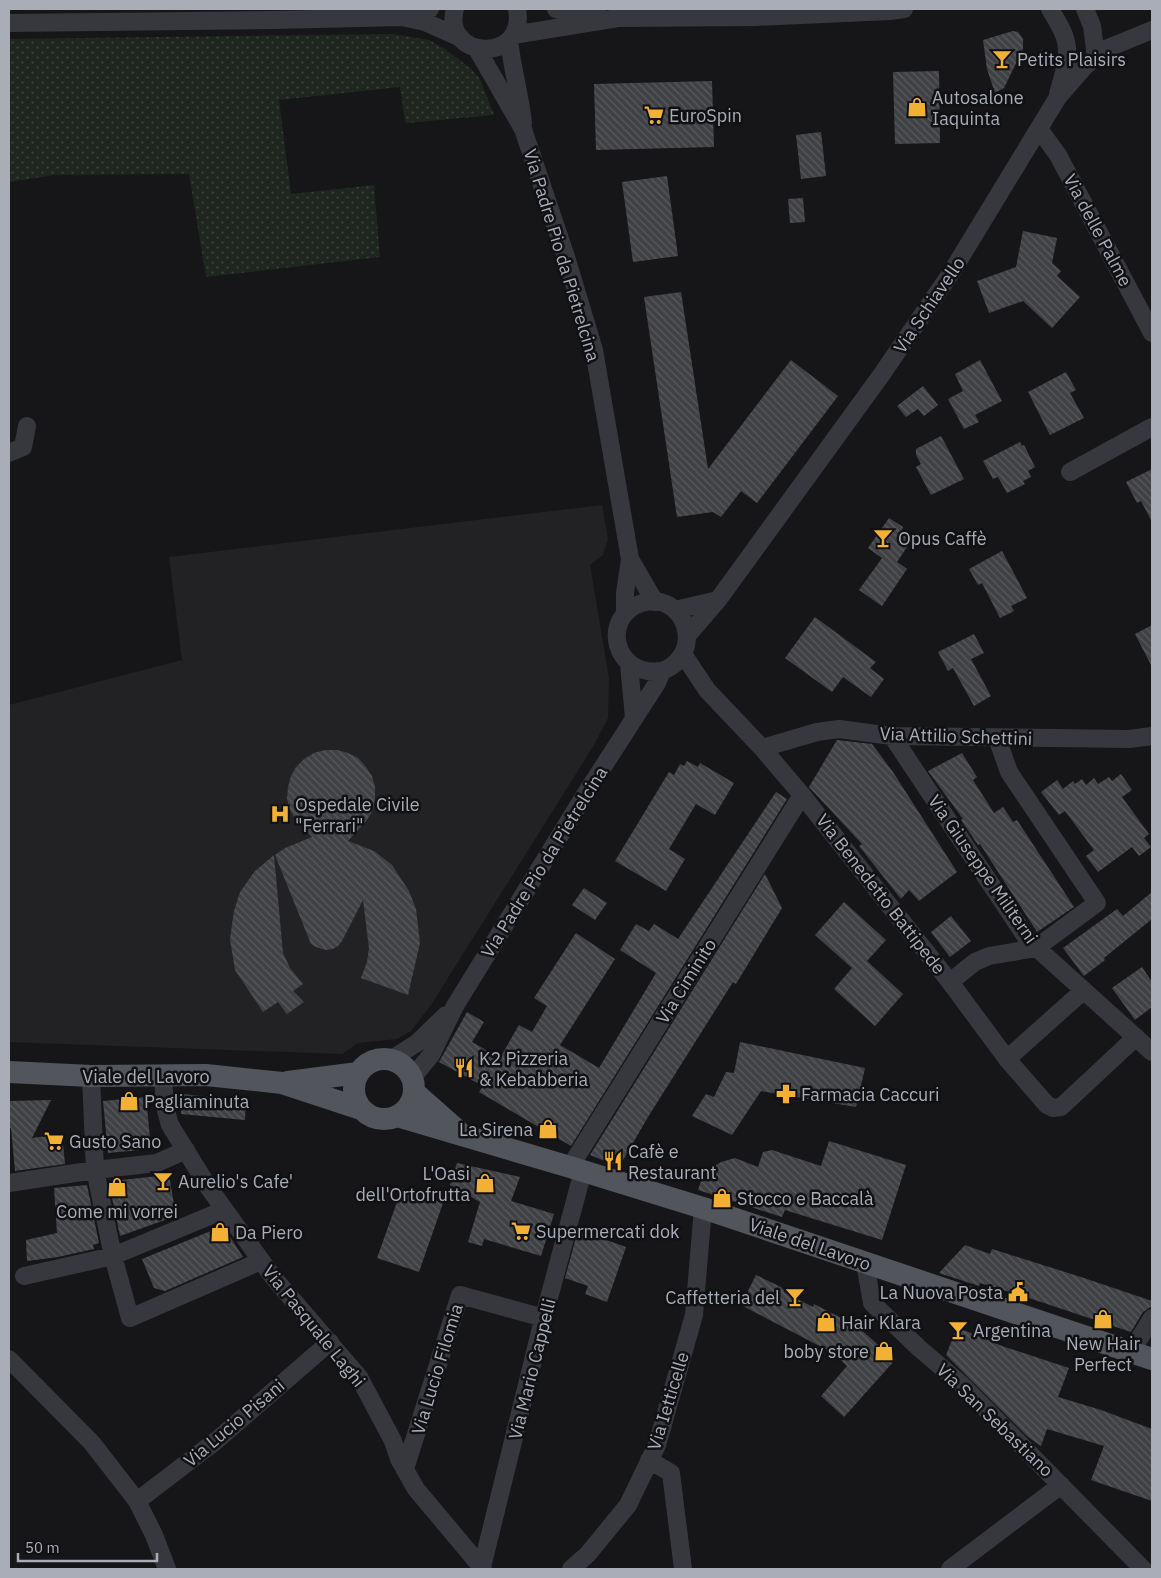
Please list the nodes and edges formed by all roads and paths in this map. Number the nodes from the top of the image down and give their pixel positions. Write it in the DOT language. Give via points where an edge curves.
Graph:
graph roads {
  1 [pos="430,9"];
  2 [pos="455,9"];
  3 [pos="517,9"];
  4 [pos="556,9"];
  5 [pos="904,9"];
  6 [pos="1050,9"];
  7 [pos="1085,9"];
  8 [pos="754,13"];
  9 [pos="402,17"];
  10 [pos="618,18"];
  11 [pos="9,23"];
  12 [pos="1092,26"];
  13 [pos="1146,32"];
  14 [pos="460,38"];
  15 [pos="511,38"];
  16 [pos="1067,48"];
  17 [pos="478,49"];
  18 [pos="1090,61"];
  19 [pos="1058,97"];
  20 [pos="523,129"];
  21 [pos="1039,129"];
  22 [pos="1152,333"];
  23 [pos="27,426"];
  24 [pos="1152,427"];
  25 [pos="9,453"];
  26 [pos="1070,472"];
  27 [pos="630,559"];
  28 [pos="718,600"];
  29 [pos="655,602"];
  30 [pos="675,610"];
  31 [pos="625,614"];
  32 [pos="687,636"];
  33 [pos="683,654"];
  34 [pos="629,664"];
  35 [pos="665,670"];
  36 [pos="707,690"];
  37 [pos="634,718"];
  38 [pos="892,736"];
  39 [pos="1152,736"];
  40 [pos="997,738"];
  41 [pos="762,748"];
  42 [pos="802,795"];
  43 [pos="1036,948"];
  44 [pos="950,982"];
  45 [pos="1083,991"];
  46 [pos="455,1006"];
  47 [pos="1136,1037"];
  48 [pos="1152,1052"];
  49 [pos="1007,1059"];
  50 [pos="390,1060"];
  51 [pos="9,1072"];
  52 [pos="358,1073"];
  53 [pos="163,1075"];
  54 [pos="90,1076"];
  55 [pos="282,1083"];
  56 [pos="413,1085"];
  57 [pos="361,1109"];
  58 [pos="397,1116"];
  59 [pos="465,1137"];
  60 [pos="186,1150"];
  61 [pos="577,1169"];
  62 [pos="95,1170"];
  63 [pos="9,1183"];
  64 [pos="703,1208"];
  65 [pos="224,1210"];
  66 [pos="112,1256"];
  67 [pos="261,1261"];
  68 [pos="864,1263"];
  69 [pos="24,1276"];
  70 [pos="544,1318"];
  71 [pos="1152,1318"];
  72 [pos="330,1342"];
  73 [pos="1131,1352"];
  74 [pos="9,1359"];
  75 [pos="1152,1360"];
  76 [pos="649,1460"];
  77 [pos="405,1469"];
  78 [pos="1062,1485"];
  79 [pos="137,1501"];
  80 [pos="483,1568"];
  81 [pos="167,1569"];
  82 [pos="571,1569"];
  83 [pos="683,1569"];
  84 [pos="950,1569"];
  85 [pos="1143,1569"];
  1 -- 9 [label="street"];
  2 -- 14 [label="street" via="454,26"];
  3 -- 15 [label="street, Via Padre Pio da Pietrelcina" via="518,22"];
  4 -- 10 [label="street"];
  5 -- 8 [label="street"];
  6 -- 16 [label="street"];
  7 -- 12 [label="street"];
  8 -- 10 [label="street"];
  9 -- 11 [label="street"];
  9 -- 14 [label="street" via="426,22"];
  10 -- 15 [label="street"];
  12 -- 13 [label="street" via="1105,33"];
  12 -- 18 [label="street"];
  13 -- 18 [label="street, Via Schiavello" via="1108,48"];
  14 -- 17 [label="street"];
  15 -- 17 [label="street" via="497,48"];
  15 -- 20 [label="street, Via Padre Pio da Pietrelcina" via="510,55"];
  16 -- 18 [label="street"];
  16 -- 19 [label="street"];
  17 -- 20 [label="street, Via Padre Pio da Pietrelcina"];
  18 -- 19 [label="street, Via Schiavello"];
  19 -- 21 [label="street, Via Schiavello"];
  20 -- 27 [label="street, Via Padre Pio da Pietrelcina" via="594,350"];
  21 -- 22 [label="street, Via delle Palme" via="1058,155"];
  21 -- 28 [label="street, Via Schiavello" via="945,281"];
  23 -- 25 [label="street" via="23,448"];
  24 -- 26 [label="street"];
  27 -- 29 [label="street"];
  27 -- 31 [label="street"];
  28 -- 30 [label="street"];
  28 -- 32 [label="street, Via Schiavello"];
  29 -- 30 [label="street"];
  29 -- 31 [label="street" via="644,602"];
  30 -- 32 [label="street" via="682,618"];
  31 -- 34 [label="street" via="619,623 617,640"];
  32 -- 33 [label="street"];
  33 -- 35 [label="street"];
  33 -- 36 [label="street"];
  34 -- 35 [label="street" via="644,672"];
  34 -- 37 [label="street"];
  35 -- 36 [label="street"];
  35 -- 37 [label="street, Via Padre Pio da Pietrelcina"];
  36 -- 41 [label="street, Via Benedetto Battipede"];
  37 -- 46 [label="street, Via Padre Pio da Pietrelcina"];
  38 -- 40 [label="street, Via Attilio Schettini"];
  38 -- 41 [label="street, Via Attilio Schettini" via="839,729"];
  38 -- 43 [label="street, Via Giuseppe Militerni"];
  39 -- 40 [label="street, Via Attilio Schettini" via="1129,739"];
  40 -- 43 [label="street" via="1009,772 1097,903"];
  41 -- 42 [label="street, Via Benedetto Battipede"];
  42 -- 44 [label="street, Via Benedetto Battipede"];
  42 -- 61 [label="street, Via Ciminito"];
  43 -- 44 [label="street" via="990,956 975,962"];
  43 -- 45 [label="street, Via Giuseppe Militerni"];
  44 -- 49 [label="street, Via Benedetto Battipede"];
  45 -- 47 [label="street, Via Giuseppe Militerni"];
  45 -- 49 [label="street"];
  46 -- 50 [label="street, Via Padre Pio da Pietrelcina" via="417,1043"];
  46 -- 56 [label="street, Via Padre Pio da Pietrelcina"];
  47 -- 48 [label="street, Via Giuseppe Militerni"];
  47 -- 49 [label="street, Via Benedetto Battipede" via="1061,1107 1047,1105"];
  50 -- 52 [label="main road" via="372,1062"];
  50 -- 56 [label="main road" via="407,1070"];
  51 -- 54 [label="main road, Viale del Lavoro"];
  52 -- 55 [label="main road, Viale del Lavoro"];
  52 -- 57 [label="main road" via="354,1092"];
  53 -- 54 [label="main road, Viale del Lavoro"];
  53 -- 55 [label="main road, Viale del Lavoro" via="206,1075"];
  53 -- 60 [label="street, Via Pasquale Laghi" via="170,1125"];
  54 -- 62 [label="street"];
  55 -- 57 [label="main road, Viale del Lavoro"];
  56 -- 58 [label="main road" via="408,1106"];
  56 -- 59 [label="main road, Viale del Lavoro"];
  57 -- 58 [label="main road" via="378,1119"];
  58 -- 59 [label="main road, Viale del Lavoro"];
  59 -- 61 [label="main road, Viale del Lavoro"];
  60 -- 62 [label="street" via="157,1163"];
  60 -- 65 [label="street, Via Pasquale Laghi"];
  61 -- 64 [label="main road, Viale del Lavoro"];
  61 -- 70 [label="street, Via Mario Cappelli"];
  62 -- 63 [label="street"];
  62 -- 66 [label="street"];
  64 -- 68 [label="main road, Viale del Lavoro"];
  64 -- 76 [label="street, Via Ietticelle" via="694,1315 657,1445"];
  65 -- 66 [label="street"];
  65 -- 67 [label="street, Via Pasquale Laghi"];
  66 -- 67 [label="street" via="130,1318"];
  66 -- 69 [label="street"];
  67 -- 72 [label="street, Via Pasquale Laghi"];
  68 -- 73 [label="main road, Viale del Lavoro"];
  68 -- 78 [label="street, Via San Sebastiano" via="872,1303 961,1384"];
  70 -- 77 [label="street, Via Lucio Filomia" via="460,1295"];
  70 -- 80 [label="street, Via Mario Cappelli"];
  71 -- 73 [label="street"];
  72 -- 77 [label="street, Via Pasquale Laghi" via="359,1377"];
  72 -- 79 [label="street, Via Lucio Pisani" via="217,1440"];
  73 -- 75 [label="main road, Viale del Lavoro"];
  74 -- 79 [label="street" via="92,1443"];
  76 -- 82 [label="street, Via Ietticelle" via="628,1505 588,1554"];
  76 -- 83 [label="street" via="671,1473"];
  77 -- 80 [label="street, Via Pasquale Laghi" via="416,1489"];
  78 -- 84 [label="street"];
  78 -- 85 [label="street, Via San Sebastiano"];
  79 -- 81 [label="street"];
}
